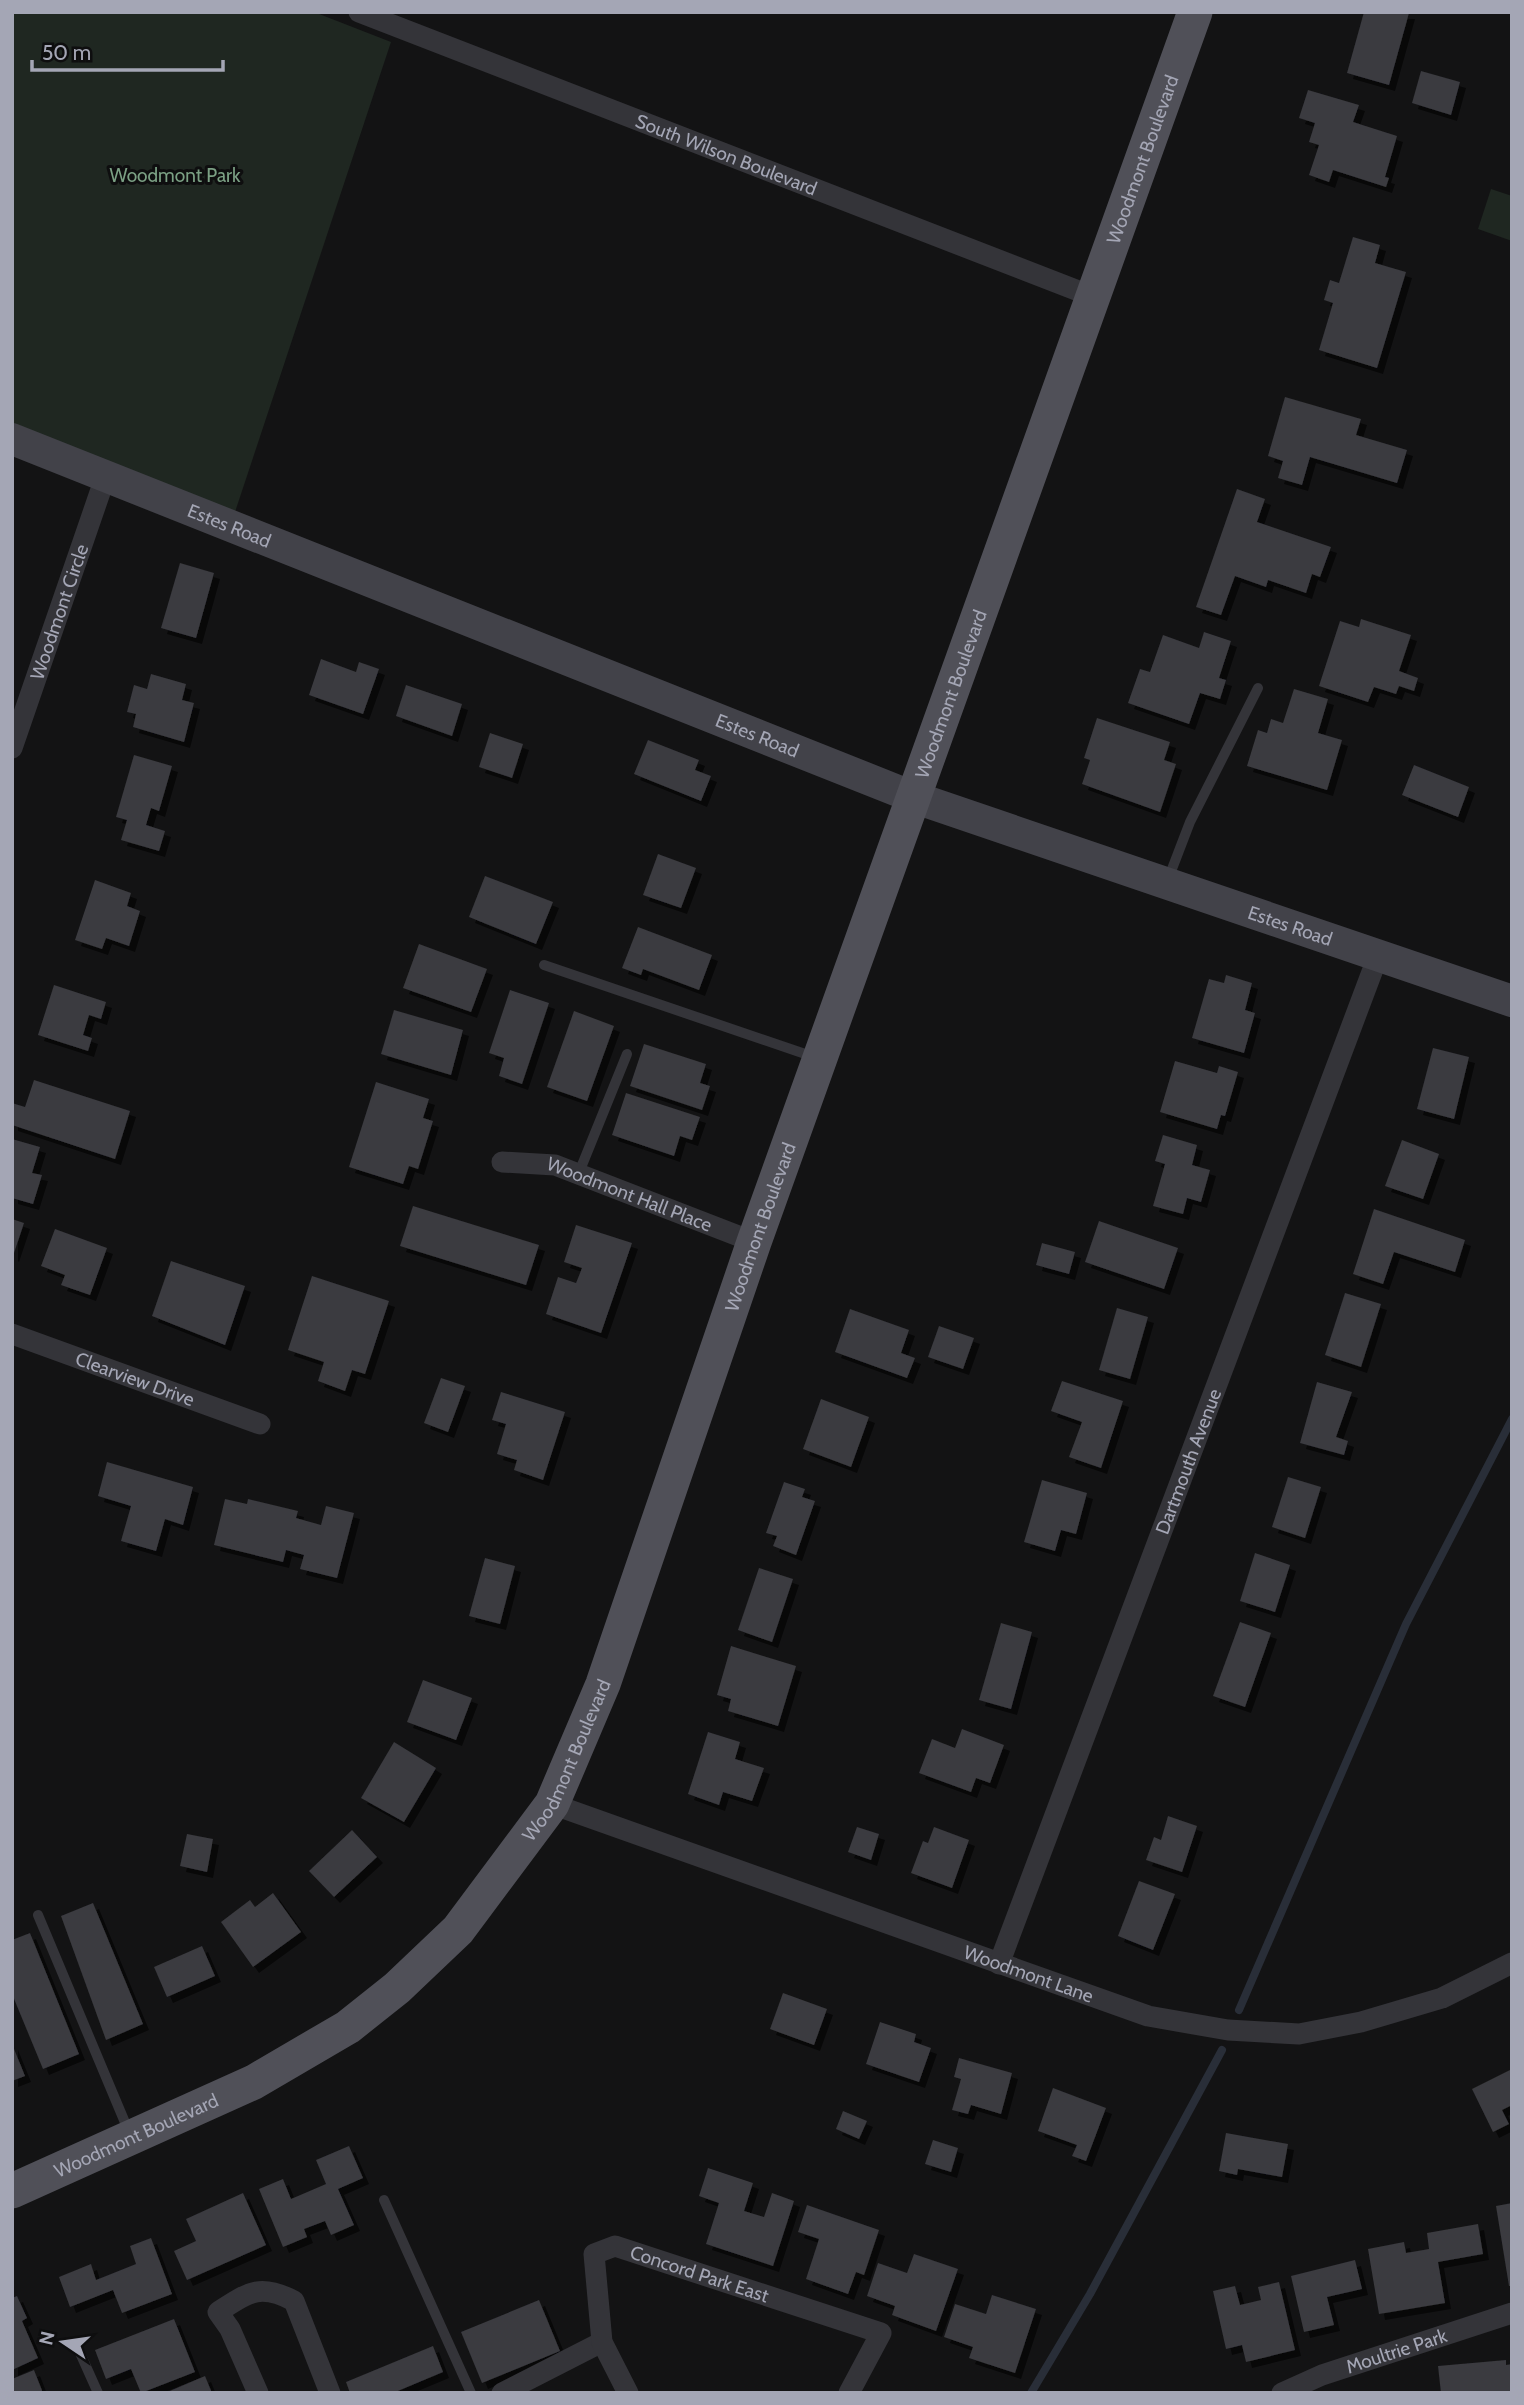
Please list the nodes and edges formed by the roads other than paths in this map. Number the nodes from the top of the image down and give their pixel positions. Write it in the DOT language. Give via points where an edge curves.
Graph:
graph roads {
  1 [pos="359,12"];
  2 [pos="1195,12"];
  3 [pos="1094,297"];
  4 [pos="12,439"];
  5 [pos="106,475"];
  6 [pos="1258,688"];
  7 [pos="12,748"];
  8 [pos="913,797"];
  9 [pos="1166,884"];
  10 [pos="1378,957"];
  11 [pos="544,965"];
  12 [pos="1512,1001"];
  13 [pos="627,1054"];
  14 [pos="819,1058"];
  15 [pos="502,1162"];
  16 [pos="578,1175"];
  17 [pos="754,1242"];
  18 [pos="12,1334"];
  19 [pos="260,1424"];
  20 [pos="552,1804"];
  21 [pos="38,1915"];
  22 [pos="1512,1963"];
  23 [pos="999,1964"];
  24 [pos="131,2137"];
  25 [pos="12,2192"];
  26 [pos="384,2200"];
  27 [pos="1512,2313"];
  28 [pos="602,2342"];
  29 [pos="76,2344"];
  30 [pos="98,2393"];
  31 [pos="258,2393"];
  32 [pos="330,2393"];
  33 [pos="471,2393"];
  34 [pos="502,2393"];
  35 [pos="628,2393"];
  36 [pos="849,2393"];
  37 [pos="1282,2393"];
  1 -- 3 [label="street, South Wilson Boulevard"];
  2 -- 3 [label="main road, Woodmont Boulevard"];
  3 -- 8 [label="main road, Woodmont Boulevard"];
  4 -- 5 [label="street, Estes Road"];
  5 -- 7 [label="street, Woodmont Circle"];
  5 -- 8 [label="street, Estes Road"];
  6 -- 9 [label="lane" via="1189,822"];
  8 -- 9 [label="street, Estes Road"];
  8 -- 14 [label="main road, Woodmont Boulevard"];
  9 -- 10 [label="street, Estes Road"];
  10 -- 12 [label="street, Estes Road"];
  10 -- 23 [label="street, Dartmouth Avenue"];
  11 -- 14 [label="lane"];
  13 -- 16 [label="lane"];
  14 -- 17 [label="main road, Woodmont Boulevard"];
  15 -- 16 [label="street, Woodmont Hall Place" via="555,1166"];
  16 -- 17 [label="street, Woodmont Hall Place"];
  17 -- 20 [label="main road, Woodmont Boulevard" via="603,1684"];
  18 -- 19 [label="street, Clearview Drive"];
  20 -- 23 [label="street, Woodmont Lane"];
  20 -- 24 [label="main road, Woodmont Boulevard" via="458,1930 348,2027 254,2082"];
  21 -- 24 [label="lane"];
  22 -- 23 [label="street, Woodmont Lane" via="1442,1998 1299,2035 1228,2030 1148,2016"];
  24 -- 25 [label="main road, Woodmont Boulevard"];
  26 -- 33 [label="lane"];
  27 -- 37 [label="street, Moultrie Park" via="1322,2375"];
  28 -- 34 [label="street"];
  28 -- 35 [label="street, Concord Park East"];
  28 -- 36 [label="street, Concord Park East" via="594,2254 615,2246 881,2333"];
  29 -- 30 [label="lane"];
  31 -- 32 [label="street" via="218,2312 248,2293 271,2289 294,2301"];
}
